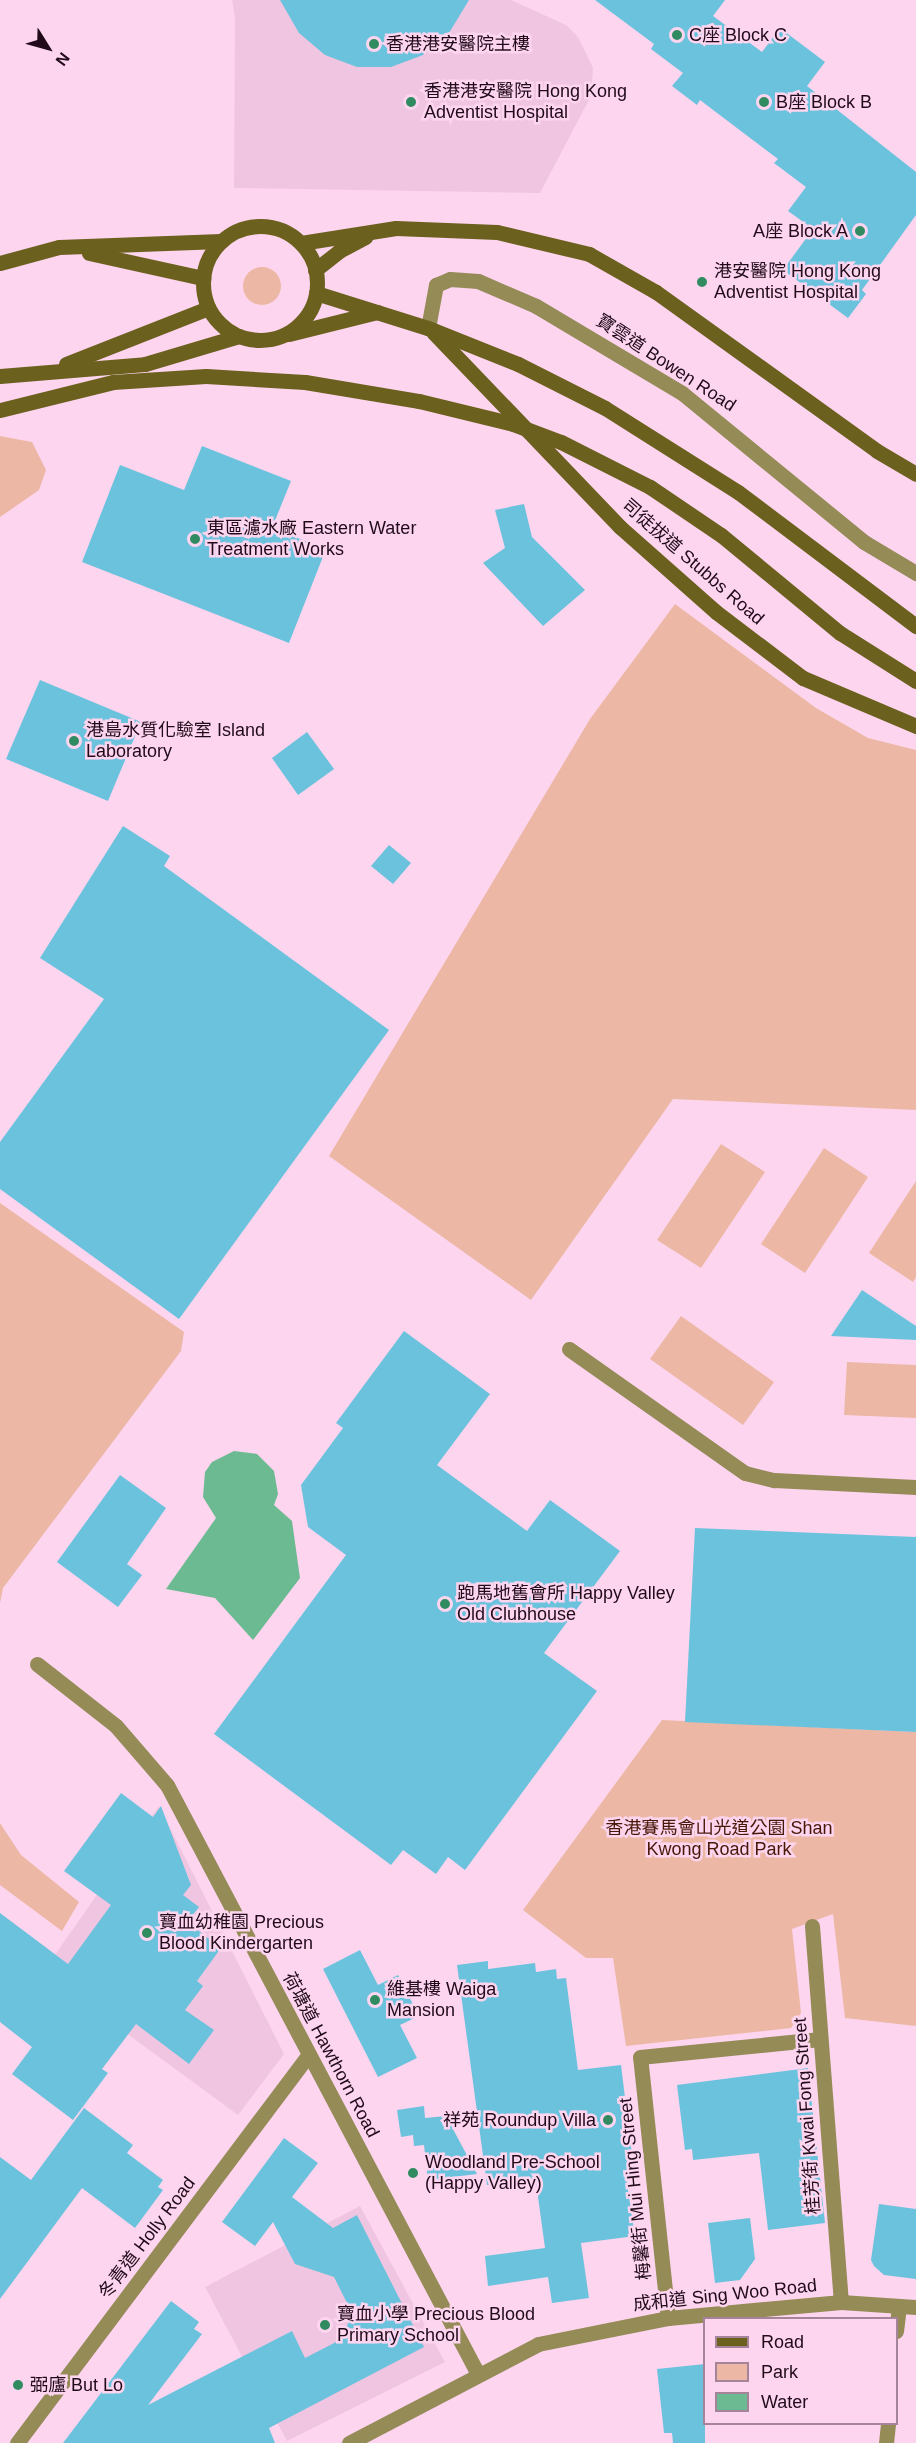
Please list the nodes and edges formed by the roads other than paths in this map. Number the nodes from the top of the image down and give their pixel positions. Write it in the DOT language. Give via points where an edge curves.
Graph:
graph roads {
  1 [pos="396,228"];
  2 [pos="221,241"];
  3 [pos="301,243"];
  4 [pos="59,247"];
  5 [pos="0,263"];
  6 [pos="315,270"];
  7 [pos="203,278"];
  8 [pos="316,293"];
  9 [pos="208,308"];
  10 [pos="377,312"];
  11 [pos="428,327"];
  12 [pos="239,336"];
  13 [pos="276,337"];
  14 [pos="46,371"];
  15 [pos="0,376"];
  16 [pos="0,410"];
  17 [pos="916,474"];
  18 [pos="916,573"];
  19 [pos="916,626"];
  20 [pos="916,681"];
  21 [pos="916,726"];
  22 [pos="569,1349"];
  23 [pos="916,1486"];
  24 [pos="37,1664"];
  25 [pos="812,1926"];
  26 [pos="820,2039"];
  27 [pos="308,2056"];
  28 [pos="841,2302"];
  29 [pos="899,2306"];
  30 [pos="916,2307"];
  31 [pos="668,2318"];
  32 [pos="898,2318"];
  33 [pos="478,2374"];
  34 [pos="888,2425"];
  35 [pos="17,2443"];
  36 [pos="349,2443"];
  37 [pos="886,2443"];
  1 -- 3 [label="main road"];
  1 -- 6 [label="main road" via="339,251"];
  1 -- 17 [label="main road" via="497,232 561,245 614,266"];
  2 -- 3 [label="main road" via="232,232 261,225 289,233"];
  2 -- 4 [label="main road"];
  2 -- 7 [label="main road" via="209,258"];
  3 -- 6 [label="main road"];
  4 -- 5 [label="main road"];
  4 -- 7 [label="main road"];
  6 -- 8 [label="main road"];
  7 -- 9 [label="main road"];
  8 -- 10 [label="main road, 司徒拔道 Stubbs Road"];
  8 -- 13 [label="main road" via="302,321"];
  9 -- 12 [label="main road" via="216,320"];
  9 -- 14 [label="main road" via="116,347"];
  10 -- 11 [label="main road, 司徒拔道 Stubbs Road"];
  10 -- 13 [label="main road"];
  11 -- 18 [label="street, 寶雲道 Bowen Road" via="436,285 450,279 478,281 536,306 593,337 721,421 864,542"];
  11 -- 19 [label="main road, 司徒拔道 Stubbs Road" via="518,364 668,445 738,492"];
  11 -- 21 [label="main road, 司徒拔道 Stubbs Road" via="620,527 667,569 804,678"];
  12 -- 13 [label="main road" via="258,340"];
  12 -- 14 [label="main road" via="145,364"];
  14 -- 15 [label="main road"];
  16 -- 20 [label="main road, bridge" via="113,382 206,376 305,382 419,401 513,424 612,466 687,511 840,633"];
  22 -- 23 [label="street" via="745,1473 774,1480"];
  24 -- 27 [label="street, 荷塘道 Hawthorn Road" via="116,1726 167,1785"];
  25 -- 26 [label="street, 桂芳街 Kwai Fong Street"];
  26 -- 28 [label="street, 桂芳街 Kwai Fong Street"];
  26 -- 31 [label="street, 梅馨街 Mui Hing Street" via="640,2056"];
  27 -- 33 [label="street, 荷塘道 Hawthorn Road"];
  27 -- 35 [label="street, 冬青道 Holly Road"];
  28 -- 29 [label="street, 成和道 Sing Woo Road"];
  28 -- 31 [label="street, 成和道 Sing Woo Road"];
  29 -- 30 [label="street, 成和道 Sing Woo Road"];
  29 -- 32 [label="street"];
  31 -- 33 [label="street, 成和道 Sing Woo Road" via="538,2344"];
  33 -- 36 [label="street, 成和道 Sing Woo Road"];
  34 -- 37 [label="street"];
}
